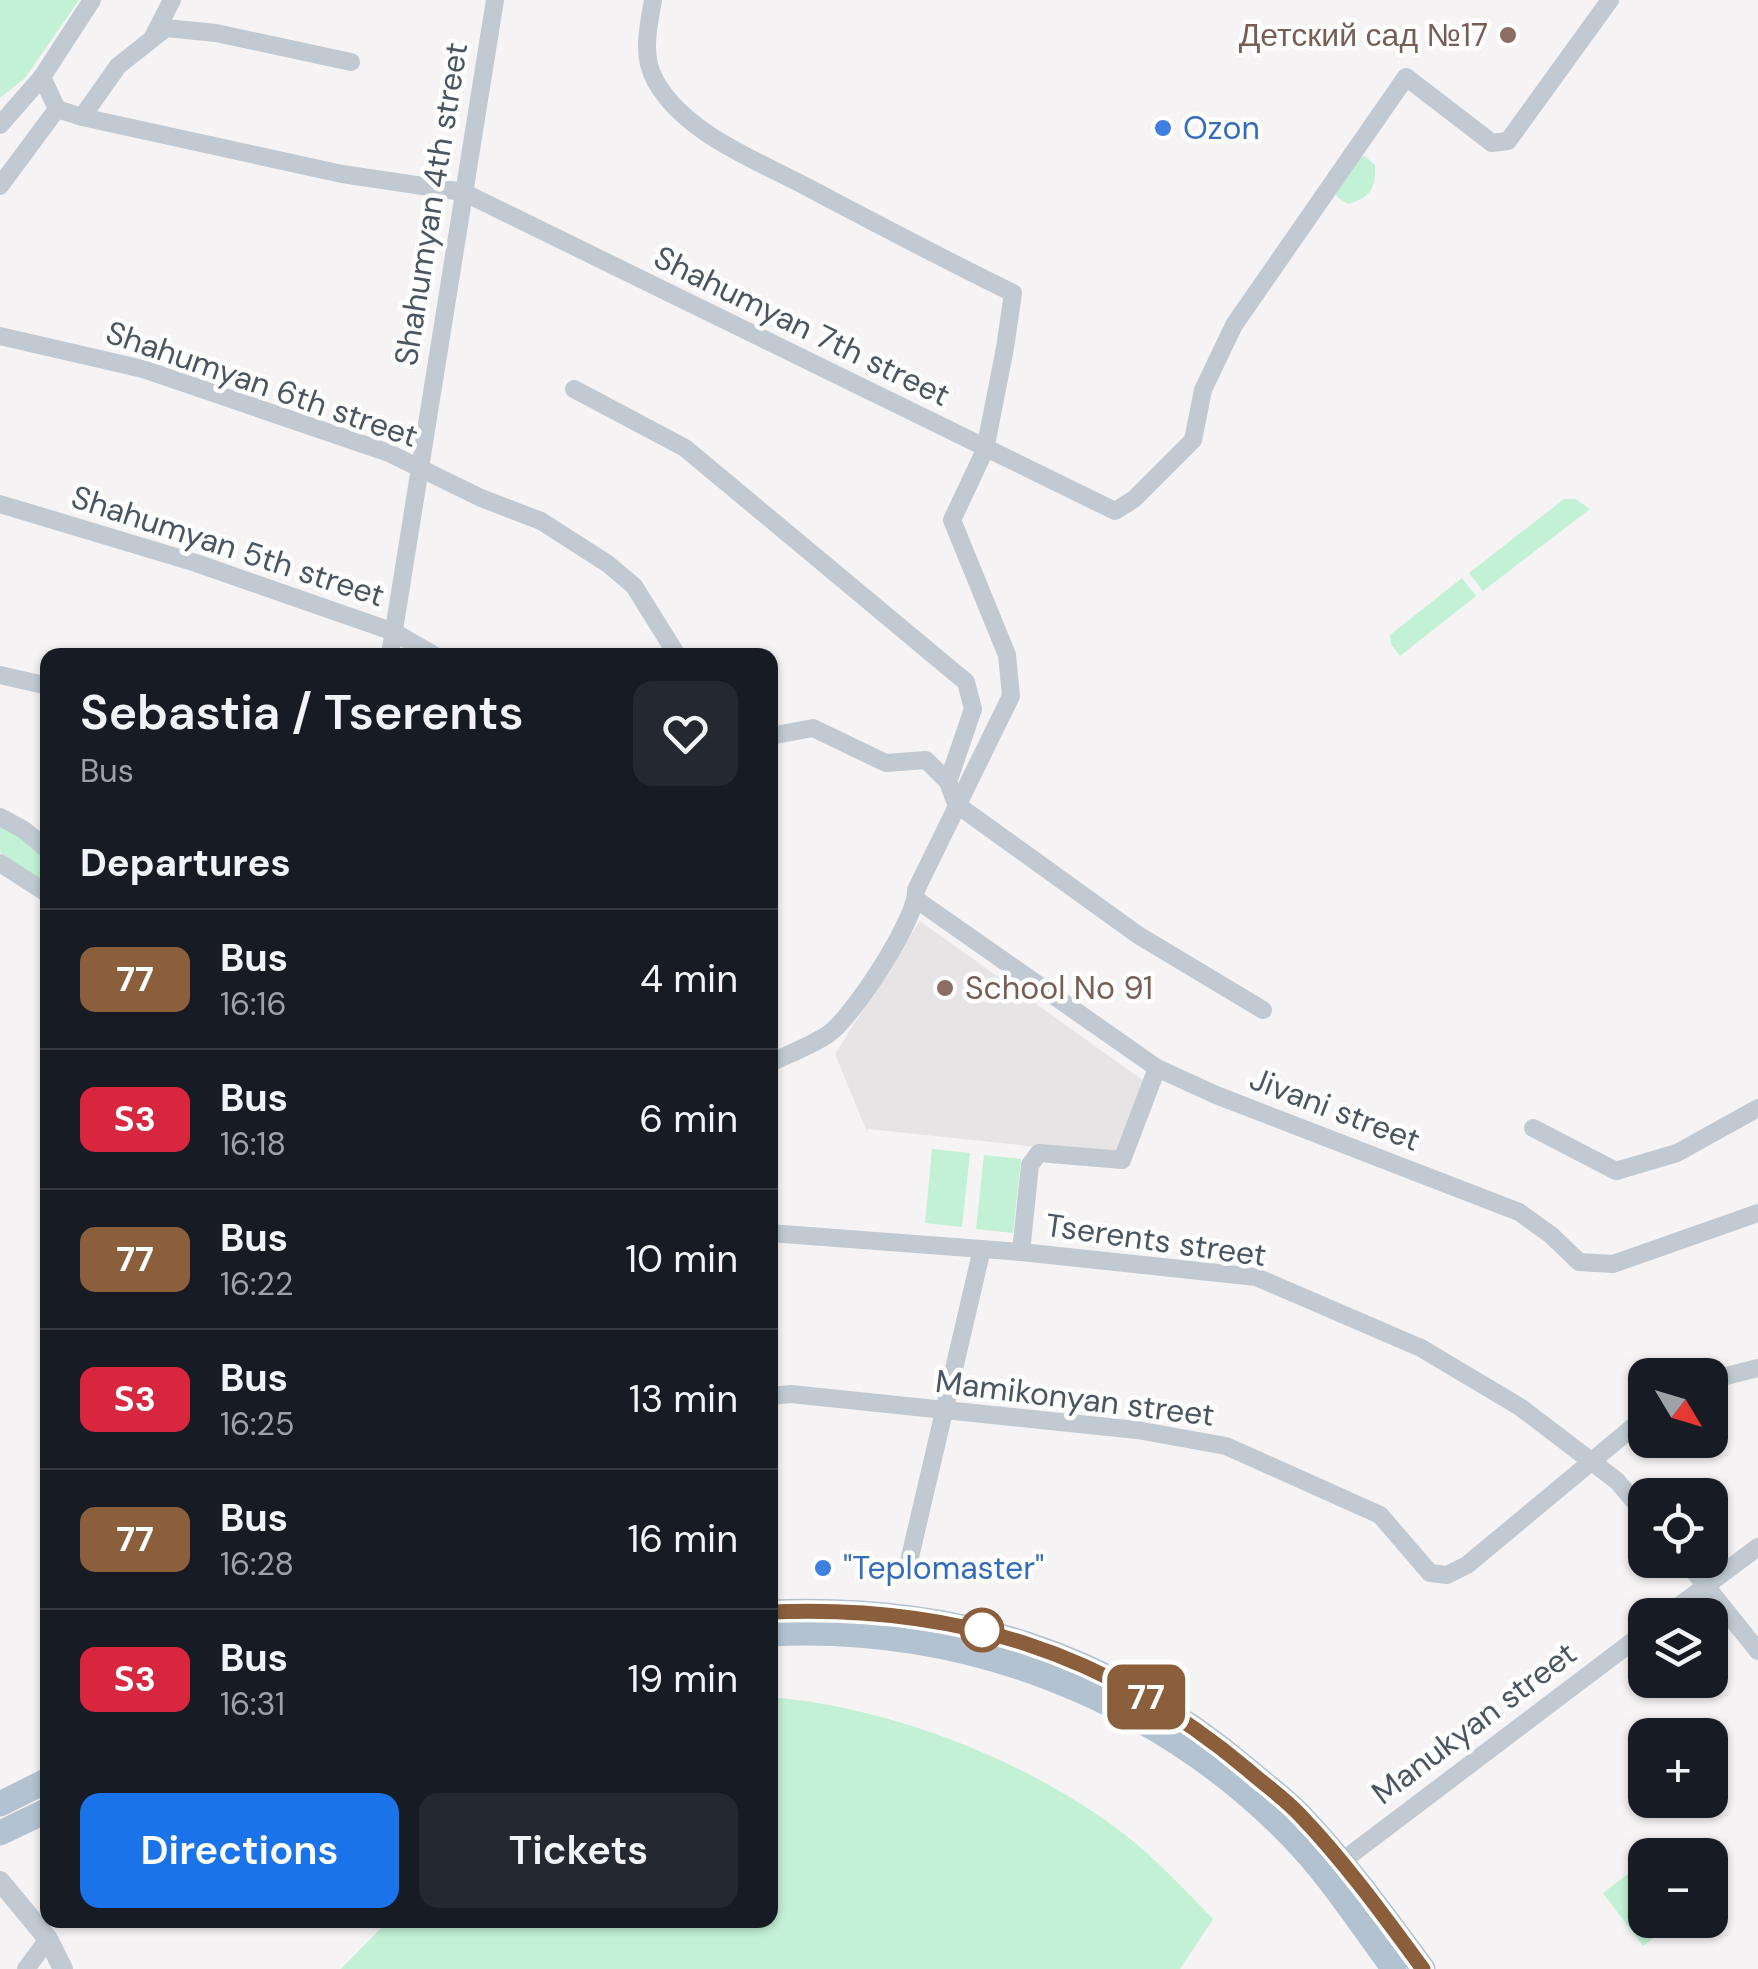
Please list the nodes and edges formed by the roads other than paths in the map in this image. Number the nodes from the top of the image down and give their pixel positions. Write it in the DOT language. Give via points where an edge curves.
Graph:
graph roads {
  1 [pos="92,0"];
  2 [pos="172,0"];
  3 [pos="495,0"];
  4 [pos="653,0"];
  5 [pos="1610,0"];
  6 [pos="153,36"];
  7 [pos="351,62"];
  8 [pos="42,77"];
  9 [pos="58,108"];
  10 [pos="82,117"];
  11 [pos="0,125"];
  12 [pos="0,186"];
  13 [pos="463,192"];
  14 [pos="0,336"];
  15 [pos="574,389"];
  16 [pos="985,450"];
  17 [pos="418,468"];
  18 [pos="0,504"];
  19 [pos="394,632"];
  20 [pos="391,648"];
  21 [pos="422,648"];
  22 [pos="674,648"];
  23 [pos="0,675"];
  24 [pos="40,684"];
  25 [pos="778,735"];
  26 [pos="948,782"];
  27 [pos="956,804"];
  28 [pos="0,817"];
  29 [pos="40,843"];
  30 [pos="0,863"];
  31 [pos="40,889"];
  32 [pos="916,900"];
  33 [pos="1263,1010"];
  34 [pos="778,1058"];
  35 [pos="1157,1068"];
  36 [pos="1758,1108"];
  37 [pos="1533,1128"];
  38 [pos="1758,1213"];
  39 [pos="778,1234"];
  40 [pos="982,1249"];
  41 [pos="1021,1252"];
  42 [pos="1758,1368"];
  43 [pos="1728,1376"];
  44 [pos="778,1395"];
  45 [pos="944,1412"];
  46 [pos="1628,1431"];
  47 [pos="1592,1461"];
  48 [pos="1628,1495"];
  49 [pos="1758,1547"];
  50 [pos="910,1556"];
  51 [pos="1701,1578"];
  52 [pos="1707,1585"];
  53 [pos="1690,1598"];
  54 [pos="778,1612"];
  55 [pos="778,1634"];
  56 [pos="1628,1645"];
  57 [pos="1758,1652"];
  58 [pos="40,1784"];
  59 [pos="0,1804"];
  60 [pos="40,1814"];
  61 [pos="0,1833"];
  62 [pos="1341,1862"];
  63 [pos="0,1881"];
  64 [pos="48,1939"];
  65 [pos="26,1969"];
  66 [pos="63,1969"];
  67 [pos="1394,1969"];
  68 [pos="1423,1969"];
  1 -- 8 [label="street"];
  2 -- 6 [label="street"];
  3 -- 13 [label="street, Shahumyan 4th street"];
  4 -- 16 [label="street" via="647,62 676,110 749,156 1013,293"];
  5 -- 16 [label="street, Shahumyan 7th street" via="1508,141 1492,143 1406,76 1234,324 1203,390 1192,440 1134,498 1115,511"];
  6 -- 7 [label="street" via="166,28 216,34"];
  6 -- 10 [label="street" via="118,66"];
  8 -- 9 [label="street"];
  8 -- 11 [label="street"];
  9 -- 10 [label="street, Shahumyan 7th street"];
  9 -- 12 [label="street"];
  10 -- 13 [label="street, Shahumyan 7th street" via="342,174"];
  13 -- 16 [label="street, Shahumyan 7th street"];
  13 -- 17 [label="street, Shahumyan 4th street"];
  14 -- 17 [label="street, Shahumyan 6th street" via="143,369 389,452"];
  15 -- 26 [label="street" via="685,448 966,682 973,709"];
  16 -- 27 [label="street" via="952,520 1007,655 1011,696"];
  17 -- 19 [label="street, Shahumyan 4th street"];
  17 -- 22 [label="street, Shahumyan 6th street" via="541,521 608,564 634,586"];
  18 -- 19 [label="street, Shahumyan 5th street" via="196,562"];
  19 -- 20 [label="street, Shahumyan 4th street"];
  19 -- 21 [label="street, Shahumyan 5th street"];
  23 -- 24 [label="street"];
  25 -- 26 [label="street" via="813,728 886,763 926,760"];
  26 -- 27 [label="street"];
  27 -- 32 [label="street"];
  27 -- 33 [label="street" via="1138,935"];
  28 -- 29 [label="street"];
  30 -- 31 [label="street"];
  32 -- 34 [label="street" via="870,983 830,1034"];
  32 -- 35 [label="street, Jivani street"];
  35 -- 38 [label="street, Jivani street" via="1519,1212 1579,1262 1613,1264"];
  35 -- 41 [label="street" via="1122,1160 1040,1153 1030,1166"];
  36 -- 37 [label="street" via="1677,1153 1616,1171"];
  39 -- 40 [label="street, Tserents street"];
  40 -- 41 [label="street, Tserents street"];
  40 -- 45 [label="street"];
  41 -- 47 [label="street, Tserents street" via="1256,1277 1421,1348 1520,1407"];
  42 -- 43 [label="street"];
  44 -- 45 [label="street, Mamikonyan street"];
  45 -- 47 [label="street, Mamikonyan street" via="1137,1430 1226,1446 1380,1515 1430,1573 1467,1565"];
  45 -- 50 [label="street"];
  46 -- 47 [label="street"];
  47 -- 48 [label="street, Tserents street"];
  49 -- 52 [label="street"];
  51 -- 52 [label="street"];
  52 -- 53 [label="street"];
  52 -- 57 [label="street"];
  54 -- 62 [label="main road" via="911,1615 996,1634 1092,1669 1193,1726 1298,1812"];
  55 -- 67 [label="main road" via="868,1634 956,1648 1071,1685 1136,1716 1198,1757 1295,1839"];
  56 -- 62 [label="street, Manukyan street"];
  58 -- 59 [label="main road"];
  60 -- 61 [label="main road"];
  62 -- 68 [label="main road"];
  63 -- 64 [label="street"];
  64 -- 65 [label="street"];
  64 -- 66 [label="street"];
}
